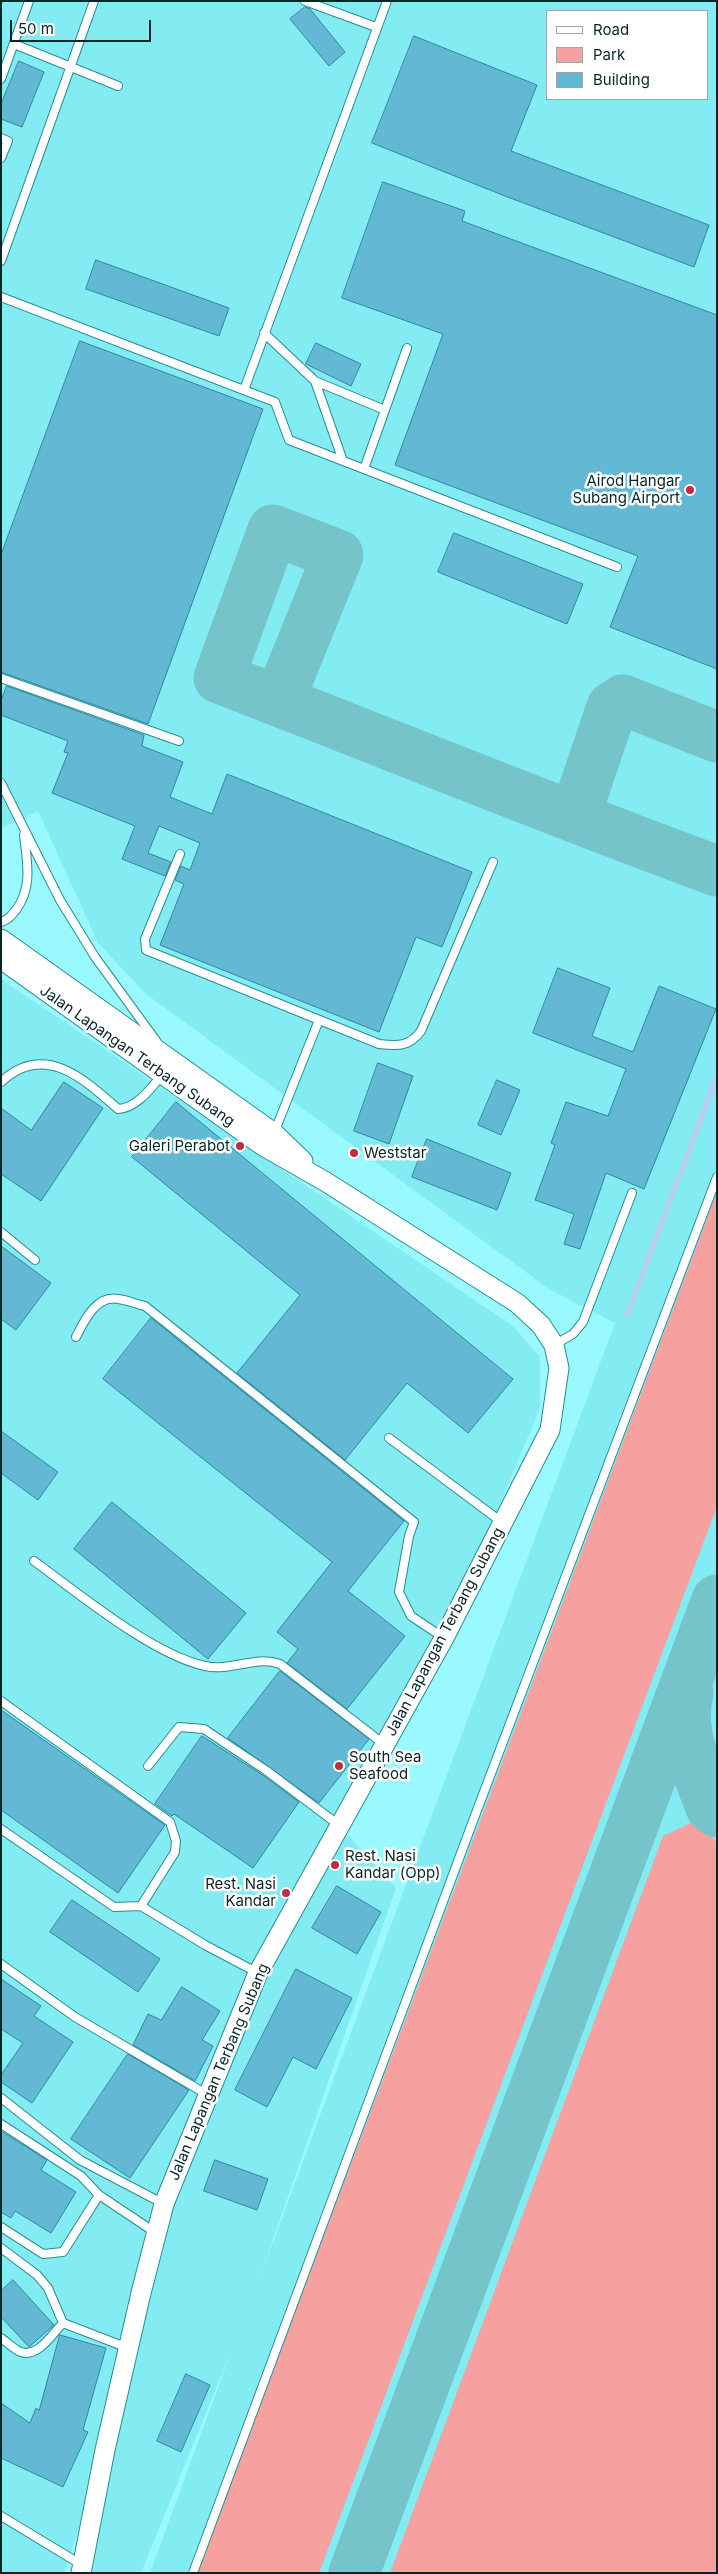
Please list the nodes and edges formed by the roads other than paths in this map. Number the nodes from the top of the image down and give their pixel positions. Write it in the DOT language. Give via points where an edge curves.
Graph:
graph roads {
  1 [pos="29,1"];
  2 [pos="94,1"];
  3 [pos="305,1"];
  4 [pos="386,1"];
  5 [pos="376,27"];
  6 [pos="14,44"];
  7 [pos="70,67"];
  8 [pos="1,79"];
  9 [pos="118,86"];
  10 [pos="1,138"];
  11 [pos="1,158"];
  12 [pos="1,261"];
  13 [pos="1,297"];
  14 [pos="264,333"];
  15 [pos="407,348"];
  16 [pos="316,381"];
  17 [pos="244,390"];
  18 [pos="385,410"];
  19 [pos="343,461"];
  20 [pos="364,469"];
  21 [pos="617,567"];
  22 [pos="1,678"];
  23 [pos="179,741"];
  24 [pos="1,783"];
  25 [pos="24,831"];
  26 [pos="180,854"];
  27 [pos="494,862"];
  28 [pos="1,922"];
  29 [pos="1,939"];
  30 [pos="1,959"];
  31 [pos="319,1020"];
  32 [pos="168,1056"];
  33 [pos="162,1075"];
  34 [pos="1,1082"];
  35 [pos="274,1133"];
  36 [pos="717,1177"];
  37 [pos="326,1182"];
  38 [pos="632,1193"];
  39 [pos="1,1232"];
  40 [pos="35,1260"];
  41 [pos="76,1337"];
  42 [pos="554,1345"];
  43 [pos="389,1438"];
  44 [pos="503,1522"];
  45 [pos="34,1561"];
  46 [pos="444,1638"];
  47 [pos="1,1701"];
  48 [pos="385,1745"];
  49 [pos="148,1766"];
  50 [pos="340,1826"];
  51 [pos="1,1829"];
  52 [pos="141,1906"];
  53 [pos="1,1964"];
  54 [pos="258,1973"];
  55 [pos="208,2095"];
  56 [pos="1,2098"];
  57 [pos="1,2124"];
  58 [pos="99,2195"];
  59 [pos="164,2204"];
  60 [pos="1,2227"];
  61 [pos="156,2232"];
  62 [pos="1,2248"];
  63 [pos="63,2323"];
  64 [pos="1,2338"];
  65 [pos="128,2348"];
  66 [pos="1,2516"];
  67 [pos="82,2570"];
  68 [pos="194,2573"];
  1 -- 6 [label="lane"];
  2 -- 7 [label="lane"];
  3 -- 5 [label="lane"];
  4 -- 5 [label="lane"];
  5 -- 14 [label="lane"];
  6 -- 7 [label="lane"];
  6 -- 8 [label="lane"];
  7 -- 9 [label="lane"];
  7 -- 12 [label="lane"];
  10 -- 11 [label="lane" via="8,141"];
  13 -- 17 [label="lane"];
  14 -- 16 [label="lane"];
  14 -- 17 [label="lane"];
  15 -- 18 [label="lane"];
  16 -- 18 [label="lane"];
  16 -- 19 [label="lane"];
  17 -- 19 [label="lane" via="274,402 289,440"];
  18 -- 20 [label="lane"];
  19 -- 20 [label="lane"];
  20 -- 21 [label="lane"];
  22 -- 23 [label="lane"];
  24 -- 25 [label="lane, Jalan Lapangan Terbang Subang"];
  25 -- 28 [label="lane" via="28,874 24,898 8,920"];
  25 -- 32 [label="lane, Jalan Lapangan Terbang Subang" via="95,958"];
  26 -- 31 [label="lane" via="145,939 146,950"];
  27 -- 31 [label="lane" via="422,1031 414,1040 403,1046 379,1044"];
  29 -- 32 [label="street, Jalan Lapangan Terbang Subang"];
  30 -- 33 [label="street, Jalan Lapangan Terbang Subang"];
  31 -- 35 [label="lane"];
  32 -- 35 [label="street, Jalan Lapangan Terbang Subang"];
  33 -- 34 [label="lane" via="138,1101 118,1109 68,1070 41,1063 14,1070"];
  33 -- 37 [label="street, Jalan Lapangan Terbang Subang" via="263,1146"];
  35 -- 37 [label="street, Jalan Lapangan Terbang Subang"];
  36 -- 68 [label="lane" via="473,1821"];
  37 -- 42 [label="street, Jalan Lapangan Terbang Subang" via="517,1302 541,1325"];
  38 -- 42 [label="lane" via="583,1322 573,1334"];
  39 -- 40 [label="lane"];
  41 -- 46 [label="lane" via="88,1313 105,1300 117,1298 145,1306 414,1522 399,1592 410,1616"];
  42 -- 44 [label="street, Jalan Lapangan Terbang Subang" via="560,1368 550,1430"];
  43 -- 44 [label="lane"];
  44 -- 46 [label="street, Jalan Lapangan Terbang Subang"];
  45 -- 48 [label="lane" via="150,1641 183,1659 220,1669 270,1660 280,1664"];
  46 -- 48 [label="street, Jalan Lapangan Terbang Subang"];
  47 -- 52 [label="lane" via="170,1822 176,1841 175,1852"];
  48 -- 50 [label="street, Jalan Lapangan Terbang Subang"];
  49 -- 50 [label="lane" via="179,1727 204,1729"];
  50 -- 54 [label="street, Jalan Lapangan Terbang Subang"];
  51 -- 52 [label="lane" via="114,1907"];
  52 -- 54 [label="lane"];
  53 -- 55 [label="lane" via="75,2017"];
  54 -- 55 [label="street, Jalan Lapangan Terbang Subang"];
  55 -- 59 [label="street, Jalan Lapangan Terbang Subang"];
  56 -- 59 [label="lane" via="80,2160"];
  57 -- 58 [label="lane" via="81,2176"];
  58 -- 60 [label="lane" via="63,2252 43,2254"];
  58 -- 61 [label="lane"];
  59 -- 61 [label="street, Jalan Lapangan Terbang Subang"];
  61 -- 65 [label="street, Jalan Lapangan Terbang Subang"];
  62 -- 63 [label="lane" via="37,2275 48,2288"];
  63 -- 64 [label="lane" via="31,2352 21,2352"];
  63 -- 65 [label="lane"];
  65 -- 67 [label="street, Jalan Lapangan Terbang Subang"];
  66 -- 67 [label="lane"];
}
